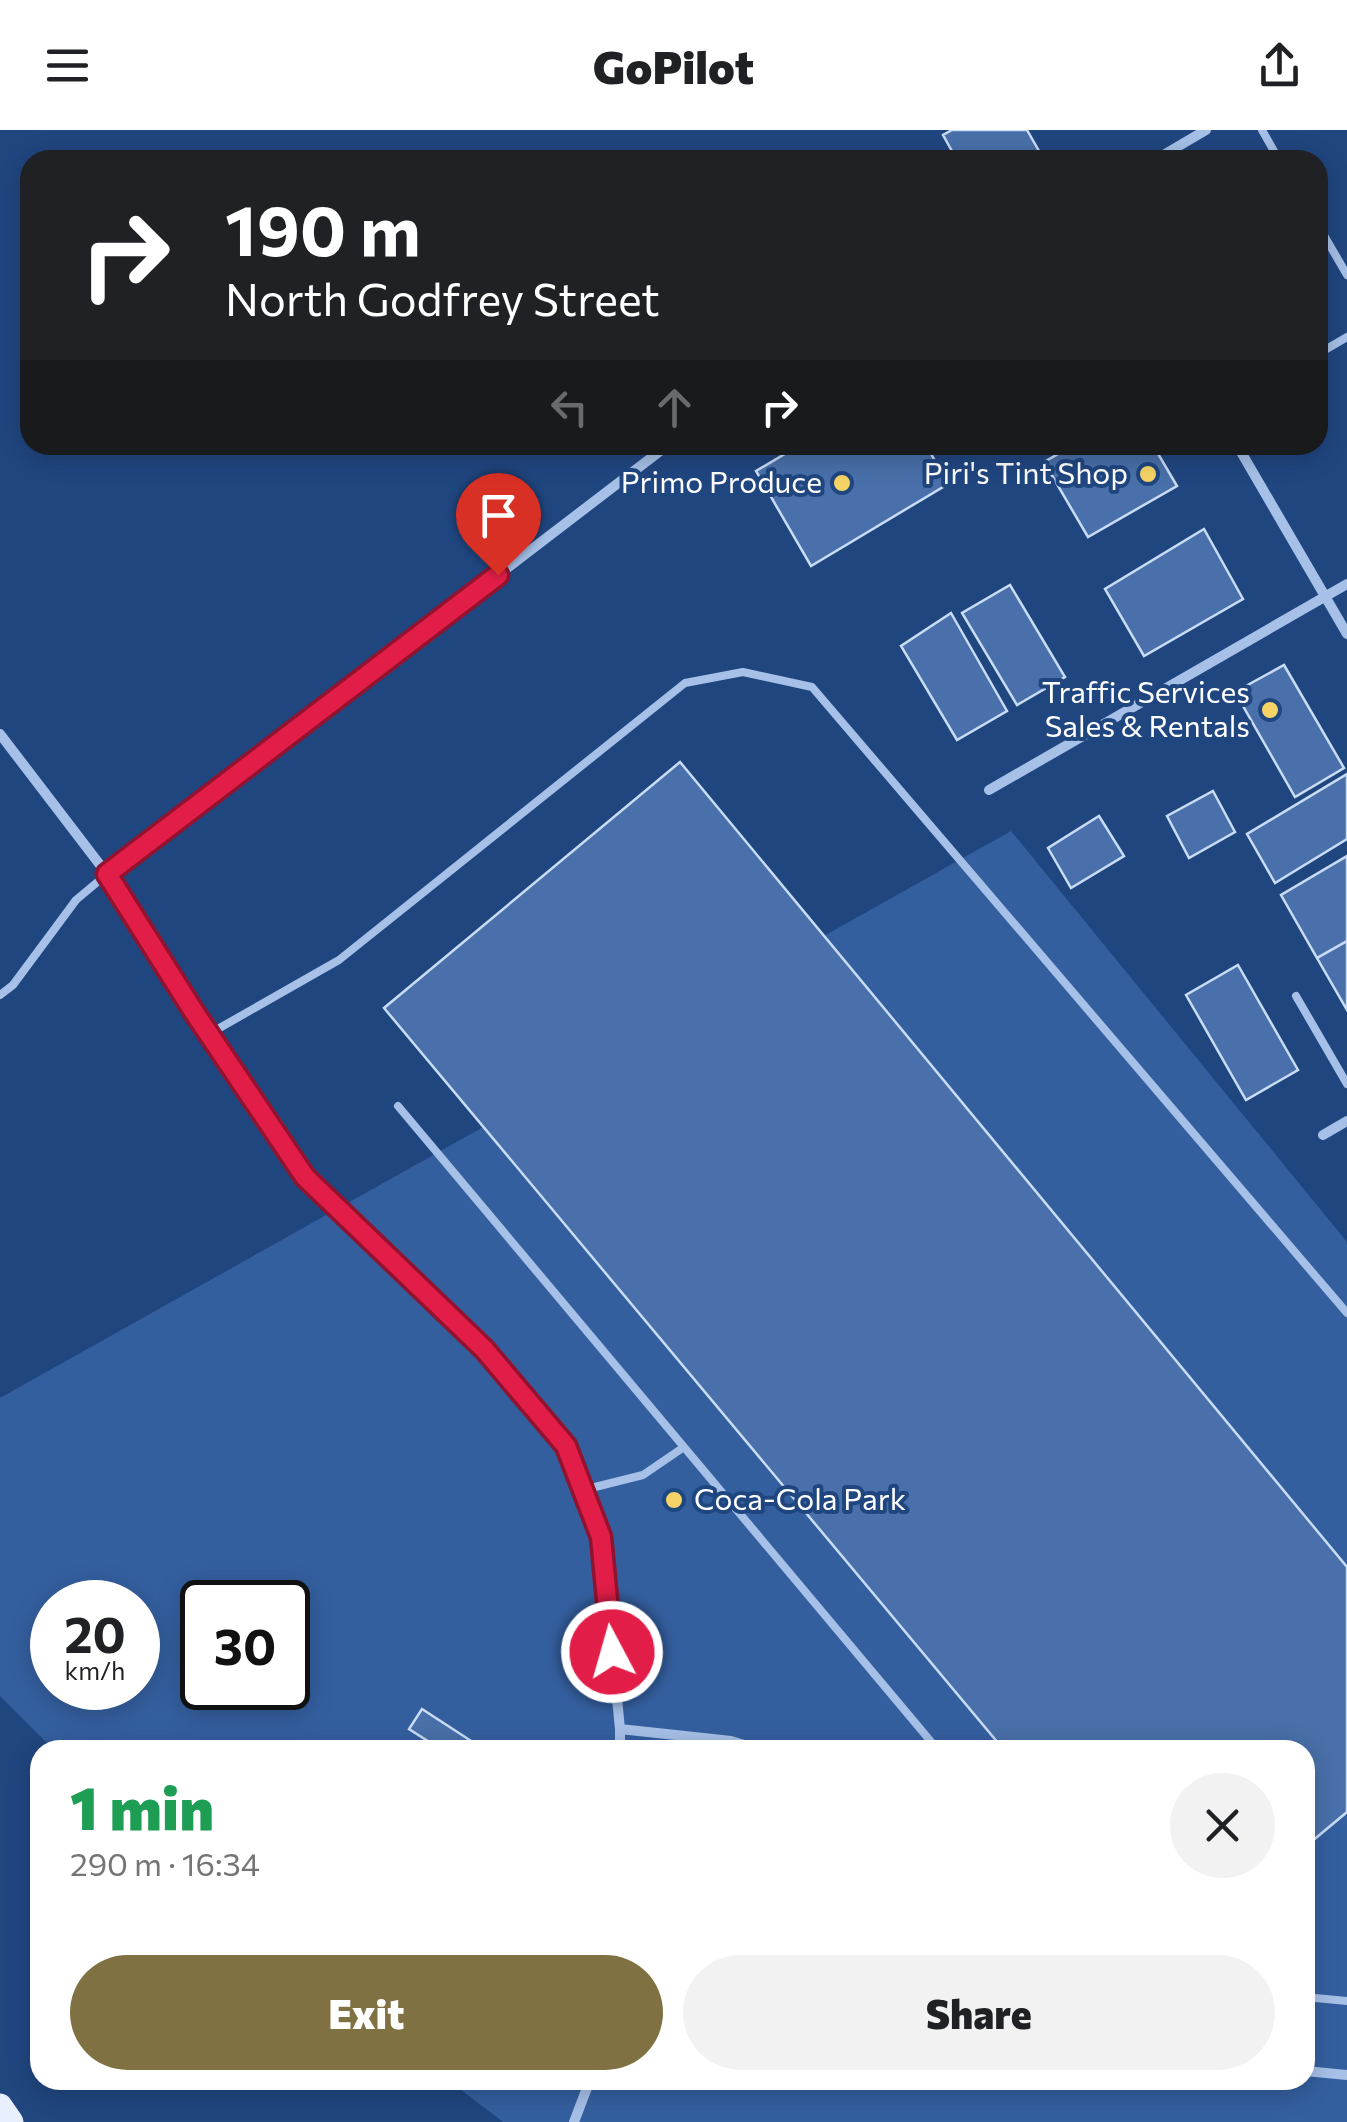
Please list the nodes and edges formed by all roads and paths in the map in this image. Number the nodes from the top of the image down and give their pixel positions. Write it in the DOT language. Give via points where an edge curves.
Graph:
graph roads {
  1 [pos="1206,130"];
  2 [pos="1172,150"];
  3 [pos="1328,242"];
  4 [pos="1347,275"];
  5 [pos="655,455"];
  6 [pos="1243,455"];
  7 [pos="1347,584"];
  8 [pos="1325,596"];
  9 [pos="1347,634"];
  10 [pos="0,734"];
  11 [pos="989,790"];
  12 [pos="107,874"];
  13 [pos="0,995"];
  14 [pos="1296,996"];
  15 [pos="209,1034"];
  16 [pos="1347,1084"];
  17 [pos="398,1106"];
  18 [pos="1347,1120"];
  19 [pos="1323,1135"];
  20 [pos="1347,1313"];
  21 [pos="684,1447"];
  22 [pos="583,1490"];
  23 [pos="620,1729"];
  24 [pos="620,1740"];
  25 [pos="721,1740"];
  26 [pos="930,1740"];
  27 [pos="1315,1998"];
  28 [pos="1347,2001"];
  29 [pos="1315,2071"];
  30 [pos="1347,2075"];
  31 [pos="586,2090"];
  32 [pos="0,2106"];
  33 [pos="12,2122"];
  34 [pos="574,2122"];
  1 -- 2 [label="street"];
  3 -- 4 [label="lane"];
  5 -- 12 [label="street"];
  6 -- 8 [label="street"];
  7 -- 8 [label="street"];
  8 -- 9 [label="street"];
  8 -- 11 [label="street"];
  10 -- 12 [label="street"];
  12 -- 13 [label="lane" via="76,900"];
  12 -- 15 [label="street"];
  14 -- 16 [label="lane"];
  15 -- 20 [label="lane" via="339,960 685,684 743,672 812,687"];
  15 -- 22 [label="street" via="305,1177 484,1349 566,1446"];
  17 -- 21 [label="lane"];
  18 -- 19 [label="street"];
  21 -- 22 [label="lane" via="643,1475"];
  21 -- 26 [label="lane"];
  22 -- 23 [label="street" via="601,1537"];
  23 -- 24 [label="street"];
  23 -- 25 [label="street"];
  27 -- 28 [label="lane"];
  29 -- 30 [label="street"];
  31 -- 34 [label="street"];
  32 -- 33 [label="main road"];
}
